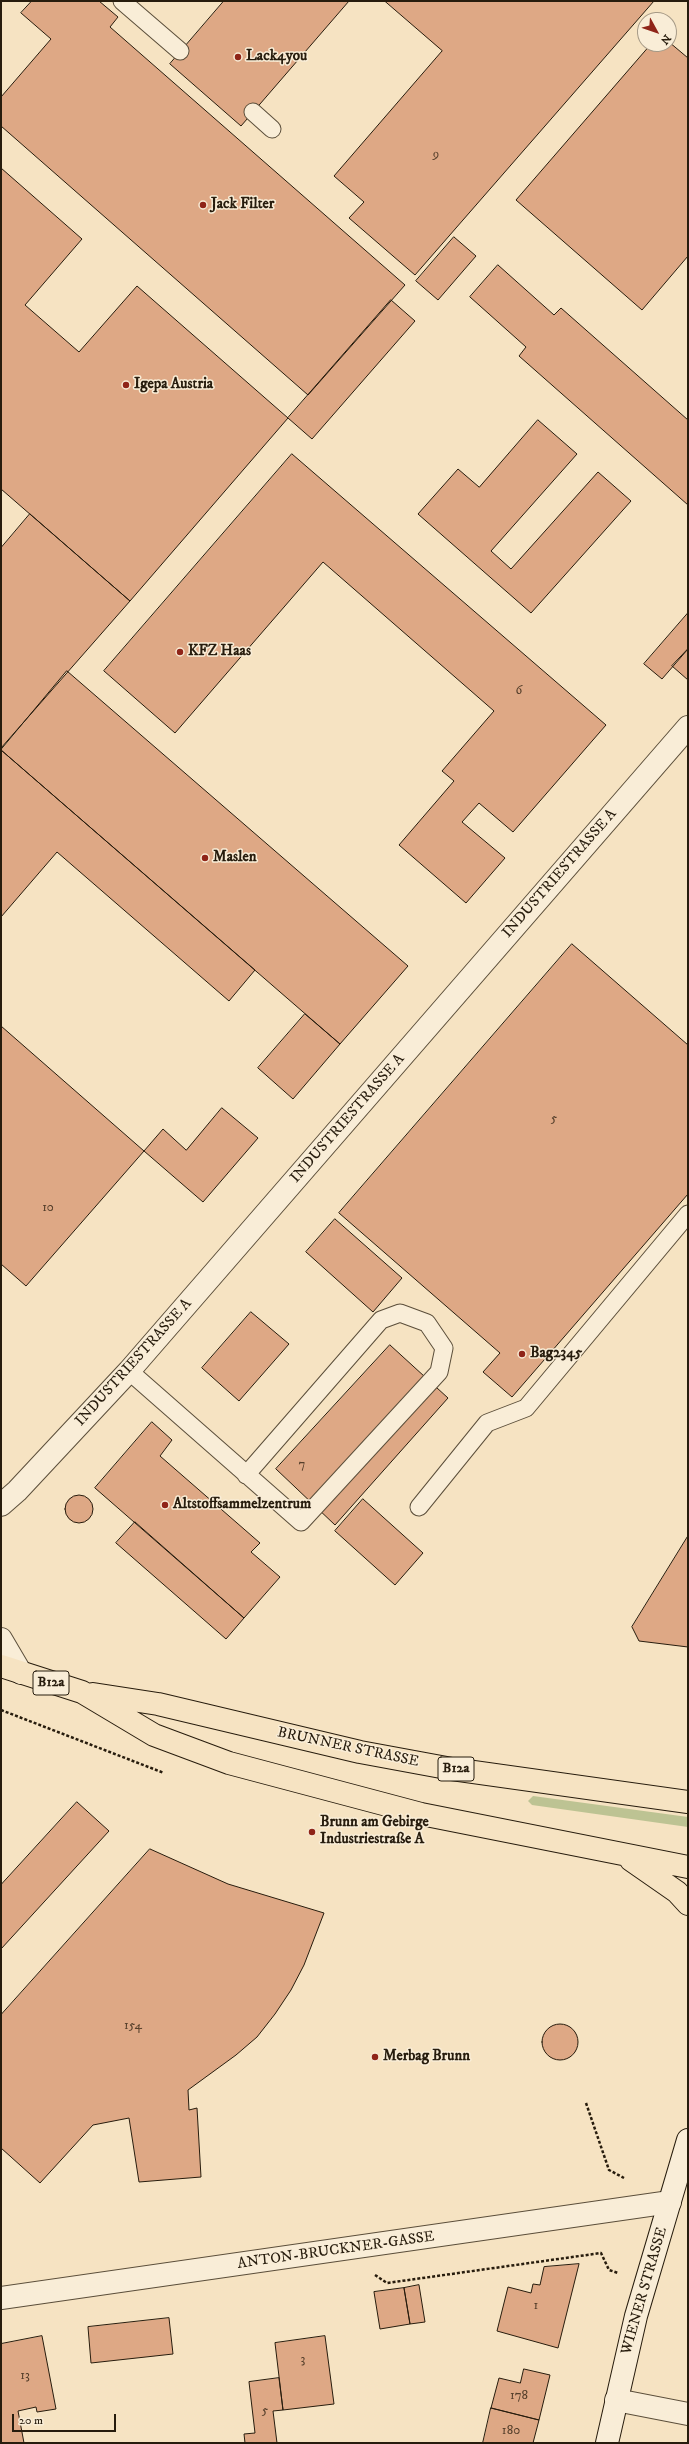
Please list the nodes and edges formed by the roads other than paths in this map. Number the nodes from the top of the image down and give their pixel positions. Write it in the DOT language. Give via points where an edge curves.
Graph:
graph roads {
  1 [pos="122,1"];
  2 [pos="180,51"];
  3 [pos="253,112"];
  4 [pos="272,129"];
  5 [pos="688,727"];
  6 [pos="688,1214"];
  7 [pos="129,1371"];
  8 [pos="246,1475"];
  9 [pos="1,1506"];
  10 [pos="419,1507"];
  11 [pos="1,1639"];
  12 [pos="11,1670"];
  13 [pos="82,1692"];
  14 [pos="688,1802"];
  15 [pos="626,1855"];
  16 [pos="688,1867"];
  17 [pos="688,1904"];
  18 [pos="688,2140"];
  19 [pos="670,2202"];
  20 [pos="1,2298"];
  21 [pos="616,2400"];
  22 [pos="688,2414"];
  23 [pos="606,2443"];
  1 -- 2 [label="lane"];
  3 -- 4 [label="lane"];
  5 -- 7 [label="street, INDUSTRIESTRASSE A"];
  6 -- 10 [label="lane" via="526,1408 487,1423"];
  7 -- 8 [label="lane"];
  7 -- 9 [label="street, INDUSTRIESTRASSE A"];
  8 -- 8 [label="lane" via="381,1320 400,1313 427,1323 444,1348 439,1372 301,1522"];
  11 -- 12 [label="street"];
  12 -- 13 [label="main road, B12a"];
  13 -- 14 [label="main road, BRUNNER STRASSE / B12a" via="158,1704 368,1754 452,1769"];
  13 -- 15 [label="main road, B12a" via="154,1735 229,1763 422,1814"];
  15 -- 16 [label="main road, B12a"];
  15 -- 17 [label="main road" via="677,1892"];
  18 -- 19 [label="street, WIENER STRASSE"];
  19 -- 20 [label="street, ANTON-BRUCKNER-GASSE"];
  19 -- 21 [label="street, WIENER STRASSE" via="646,2282"];
  21 -- 22 [label="street"];
  21 -- 23 [label="street, WIENER STRASSE"];
}
